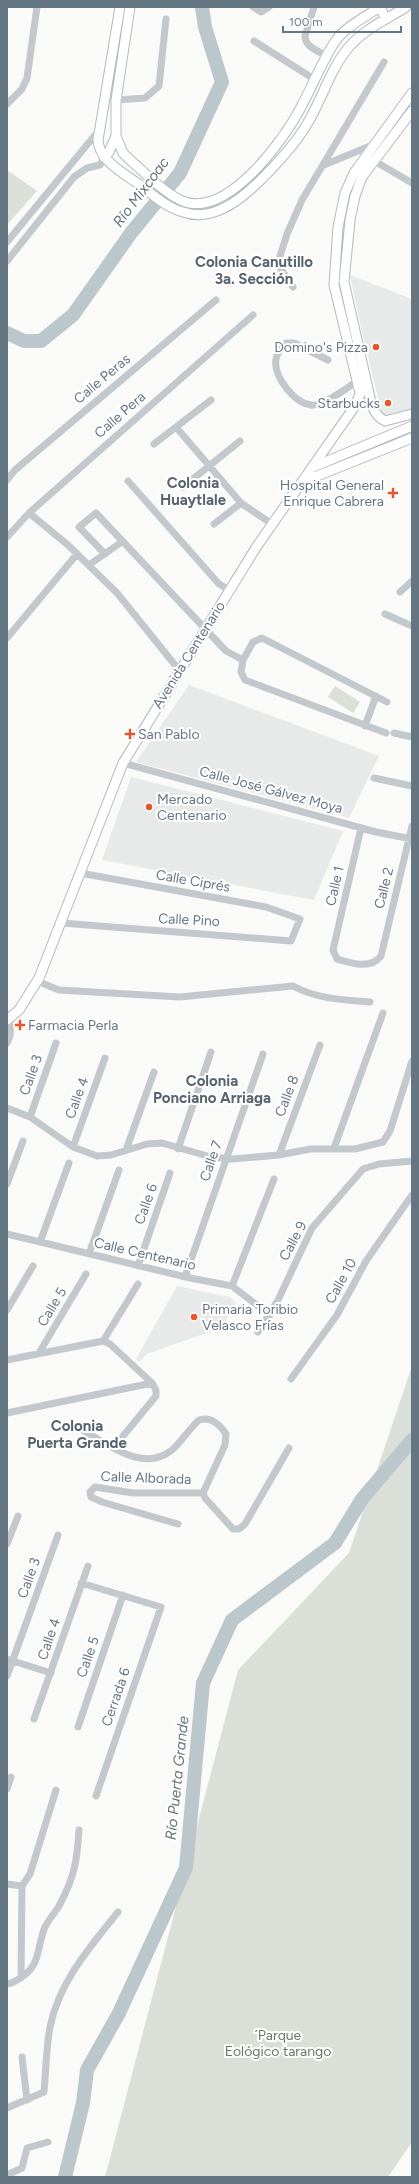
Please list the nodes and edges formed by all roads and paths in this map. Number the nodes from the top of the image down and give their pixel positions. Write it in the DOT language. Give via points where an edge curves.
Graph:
graph roads {
  1 [pos="37,7"];
  2 [pos="120,7"];
  3 [pos="130,7"];
  4 [pos="253,7"];
  5 [pos="268,7"];
  6 [pos="314,7"];
  7 [pos="380,7"];
  8 [pos="406,7"];
  9 [pos="166,19"];
  10 [pos="386,19"];
  11 [pos="254,41"];
  12 [pos="326,56"];
  13 [pos="384,62"];
  14 [pos="314,79"];
  15 [pos="412,94"];
  16 [pos="116,100"];
  17 [pos="7,104"];
  18 [pos="412,110"];
  19 [pos="100,129"];
  20 [pos="116,136"];
  21 [pos="388,140"];
  22 [pos="374,144"];
  23 [pos="104,157"];
  24 [pos="369,158"];
  25 [pos="324,165"];
  26 [pos="412,183"];
  27 [pos="7,242"];
  28 [pos="7,261"];
  29 [pos="293,287"];
  30 [pos="216,300"];
  31 [pos="253,315"];
  32 [pos="328,360"];
  33 [pos="362,381"];
  34 [pos="212,400"];
  35 [pos="412,414"];
  36 [pos="412,426"];
  37 [pos="176,427"];
  38 [pos="412,438"];
  39 [pos="240,441"];
  40 [pos="154,444"];
  41 [pos="313,466"];
  42 [pos="210,467"];
  43 [pos="7,480"];
  44 [pos="128,481"];
  45 [pos="302,482"];
  46 [pos="183,487"];
  47 [pos="241,503"];
  48 [pos="29,513"];
  49 [pos="214,524"];
  50 [pos="272,524"];
  51 [pos="7,537"];
  52 [pos="123,541"];
  53 [pos="77,554"];
  54 [pos="105,554"];
  55 [pos="89,565"];
  56 [pos="412,581"];
  57 [pos="229,590"];
  58 [pos="400,592"];
  59 [pos="385,614"];
  60 [pos="412,626"];
  61 [pos="205,628"];
  62 [pos="7,638"];
  63 [pos="243,660"];
  64 [pos="179,670"];
  65 [pos="376,696"];
  66 [pos="387,702"];
  67 [pos="366,726"];
  68 [pos="386,733"];
  69 [pos="394,733"];
  70 [pos="412,737"];
  71 [pos="123,763"];
  72 [pos="374,778"];
  73 [pos="412,786"];
  74 [pos="412,826"];
  75 [pos="361,828"];
  76 [pos="411,838"];
  77 [pos="80,873"];
  78 [pos="300,919"];
  79 [pos="61,923"];
  80 [pos="381,956"];
  81 [pos="38,979"];
  82 [pos="370,1002"];
  83 [pos="383,1013"];
  84 [pos="9,1019"];
  85 [pos="7,1043"];
  86 [pos="56,1043"];
  87 [pos="320,1045"];
  88 [pos="211,1052"];
  89 [pos="263,1054"];
  90 [pos="105,1058"];
  91 [pos="412,1061"];
  92 [pos="154,1072"];
  93 [pos="7,1108"];
  94 [pos="30,1117"];
  95 [pos="23,1141"];
  96 [pos="73,1147"];
  97 [pos="334,1148"];
  98 [pos="178,1149"];
  99 [pos="126,1150"];
  100 [pos="279,1155"];
  101 [pos="225,1159"];
  102 [pos="412,1161"];
  103 [pos="69,1163"];
  104 [pos="119,1170"];
  105 [pos="170,1173"];
  106 [pos="274,1179"];
  107 [pos="7,1184"];
  108 [pos="412,1195"];
  109 [pos="7,1234"];
  110 [pos="40,1242"];
  111 [pos="89,1254"];
  112 [pos="33,1266"];
  113 [pos="138,1266"];
  114 [pos="86,1274"];
  115 [pos="185,1277"];
  116 [pos="138,1284"];
  117 [pos="232,1286"];
  118 [pos="7,1310"];
  119 [pos="270,1315"];
  120 [pos="258,1332"];
  121 [pos="103,1341"];
  122 [pos="40,1353"];
  123 [pos="7,1360"];
  124 [pos="291,1379"];
  125 [pos="152,1383"];
  126 [pos="7,1413"];
  127 [pos="84,1431"];
  128 [pos="114,1447"];
  129 [pos="289,1448"];
  130 [pos="203,1493"];
  131 [pos="18,1516"];
  132 [pos="178,1524"];
  133 [pos="58,1535"];
  134 [pos="7,1544"];
  135 [pos="88,1566"];
  136 [pos="81,1583"];
  137 [pos="123,1595"];
  138 [pos="10,1660"];
  139 [pos="51,1673"];
  140 [pos="7,1676"];
  141 [pos="34,1719"];
  142 [pos="78,1726"];
  143 [pos="11,1777"];
  144 [pos="7,1789"];
  145 [pos="56,1790"];
  146 [pos="96,1796"];
  147 [pos="79,1830"];
  148 [pos="7,1884"];
  149 [pos="22,1886"];
  150 [pos="118,1912"];
  151 [pos="21,1978"];
  152 [pos="7,1984"];
  153 [pos="22,2057"];
  154 [pos="27,2100"];
  155 [pos="7,2108"];
  156 [pos="48,2142"];
  157 [pos="7,2175"];
  1 -- 17 [label="street" via="27,78 22,90"];
  2 -- 19 [label="main road"];
  3 -- 16 [label="main road"];
  4 -- 5 [label="street" via="261,12"];
  6 -- 12 [label="street" via="304,36 305,41"];
  7 -- 10 [label="main road"];
  7 -- 12 [label="main road" via="349,27"];
  8 -- 10 [label="main road"];
  9 -- 16 [label="street" via="158,86 145,98"];
  10 -- 23 [label="main road" via="348,47 307,125 289,150 226,207 210,213 196,214 168,206"];
  11 -- 14 [label="street"];
  12 -- 14 [label="main road"];
  13 -- 25 [label="street"];
  14 -- 20 [label="main road" via="301,107 280,141 236,188 209,202 186,203 176,198 123,153"];
  15 -- 22 [label="main road, Avenida Centenario"];
  16 -- 20 [label="main road"];
  18 -- 21 [label="main road, Avenida Centenario"];
  19 -- 23 [label="main road" via="98,142"];
  19 -- 27 [label="street"];
  20 -- 23 [label="main road"];
  21 -- 22 [label="street"];
  21 -- 24 [label="main road, Avenida Centenario"];
  22 -- 24 [label="main road, Avenida Centenario"];
  22 -- 25 [label="street"];
  23 -- 28 [label="street" via="100,165 87,168 74,177"];
  24 -- 26 [label="street"];
  24 -- 33 [label="main road, Avenida Centenario" via="354,173 345,193 335,254 334,285"];
  25 -- 29 [label="street" via="302,200 280,256 280,268"];
  30 -- 43 [label="street, Calle Peras" via="15,470"];
  31 -- 48 [label="street, Calle Pera"];
  32 -- 33 [label="street" via="294,343 286,343 276,359 278,373 288,389 299,401 310,405 319,405"];
  33 -- 35 [label="main road" via="378,418 385,421"];
  33 -- 41 [label="main road, Avenida Centenario" via="356,406"];
  34 -- 37 [label="street"];
  36 -- 41 [label="main road"];
  37 -- 40 [label="street"];
  37 -- 42 [label="street"];
  38 -- 45 [label="main road"];
  39 -- 42 [label="street"];
  41 -- 45 [label="main road, Avenida Centenario"];
  42 -- 46 [label="street"];
  42 -- 47 [label="street"];
  44 -- 57 [label="street" via="219,584"];
  45 -- 50 [label="main road, Avenida Centenario"];
  47 -- 49 [label="street"];
  47 -- 50 [label="street"];
  48 -- 51 [label="street, Calle Pera"];
  48 -- 53 [label="street"];
  50 -- 57 [label="main road, Avenida Centenario"];
  52 -- 54 [label="street"];
  52 -- 54 [label="street" via="96,513 79,527"];
  52 -- 61 [label="street"];
  53 -- 55 [label="street"];
  53 -- 62 [label="street"];
  54 -- 55 [label="street"];
  55 -- 64 [label="street" via="117,593"];
  56 -- 58 [label="street"];
  57 -- 61 [label="main road, Avenida Centenario"];
  59 -- 60 [label="street"];
  61 -- 63 [label="street" via="226,651"];
  61 -- 64 [label="main road, Avenida Centenario"];
  63 -- 65 [label="street" via="253,642 262,638"];
  63 -- 67 [label="street" via="240,672 245,680"];
  64 -- 71 [label="main road, Avenida Centenario"];
  65 -- 66 [label="street"];
  65 -- 67 [label="street"];
  67 -- 68 [label="street"];
  69 -- 70 [label="street"];
  71 -- 75 [label="street, Calle José Gálvez Moya"];
  71 -- 77 [label="main road, Avenida Centenario"];
  72 -- 73 [label="street"];
  74 -- 76 [label="street, Calle 2"];
  75 -- 76 [label="street, Calle José Gálvez Moya"];
  75 -- 80 [label="street, Calle 1" via="333,950 337,959 361,965 372,963"];
  76 -- 80 [label="street, Calle 2"];
  77 -- 78 [label="street, Calle Ciprés" via="266,907"];
  77 -- 79 [label="main road, Avenida Centenario"];
  78 -- 79 [label="street, Calle Pino" via="291,941"];
  79 -- 81 [label="main road, Avenida Centenario"];
  81 -- 82 [label="street" via="59,990 180,997 293,986 306,993 330,998"];
  81 -- 84 [label="main road, Avenida Centenario" via="19,1010"];
  83 -- 97 [label="street"];
  84 -- 85 [label="street" via="10,1036"];
  86 -- 94 [label="street, Calle 3"];
  87 -- 100 [label="street, Calle 8"];
  88 -- 98 [label="street"];
  89 -- 101 [label="street, Calle 7"];
  90 -- 96 [label="street, Calle 4"];
  91 -- 97 [label="street" via="390,1131 383,1142 355,1149"];
  92 -- 99 [label="street"];
  93 -- 94 [label="street"];
  94 -- 96 [label="street"];
  95 -- 107 [label="street"];
  96 -- 99 [label="street" via="97,1156"];
  97 -- 100 [label="street" via="310,1149"];
  98 -- 99 [label="street" via="162,1143"];
  98 -- 101 [label="street"];
  100 -- 101 [label="street"];
  101 -- 115 [label="street, Calle 7"];
  102 -- 119 [label="street, Calle 9" via="363,1168 312,1228"];
  103 -- 110 [label="street"];
  104 -- 111 [label="street"];
  105 -- 113 [label="street, Calle 6"];
  106 -- 117 [label="street"];
  108 -- 124 [label="street, Calle 10" via="366,1261 337,1315"];
  109 -- 110 [label="street, Calle Centenario"];
  110 -- 111 [label="street, Calle Centenario"];
  111 -- 113 [label="street, Calle Centenario"];
  112 -- 118 [label="street"];
  113 -- 115 [label="street, Calle Centenario"];
  114 -- 122 [label="street, Calle 5"];
  115 -- 117 [label="street, Calle Centenario"];
  116 -- 121 [label="street"];
  117 -- 119 [label="street, Calle Centenario"];
  119 -- 120 [label="street, Calle 9"];
  121 -- 122 [label="street"];
  121 -- 125 [label="street" via="110,1344"];
  122 -- 123 [label="street"];
  125 -- 126 [label="street"];
  125 -- 128 [label="street" via="156,1396"];
  127 -- 128 [label="street"];
  128 -- 130 [label="street" via="137,1459 159,1457 170,1451 199,1420 213,1420 226,1434 225,1445"];
  129 -- 130 [label="street, Calle Alborada" via="245,1524 239,1528 233,1529"];
  130 -- 132 [label="street, Calle Alborada" via="133,1493 95,1487 90,1492 91,1497 102,1502"];
  131 -- 134 [label="street"];
  133 -- 138 [label="street, Calle 3"];
  135 -- 136 [label="street, Calle 4"];
  136 -- 137 [label="street"];
  136 -- 139 [label="street, Calle 4"];
  137 -- 142 [label="street, Calle 5"];
  137 -- 146 [label="street, Cerrada 6" via="161,1607"];
  138 -- 139 [label="street"];
  138 -- 140 [label="street, Calle 3"];
  139 -- 141 [label="street, Calle 4"];
  143 -- 144 [label="street"];
  145 -- 149 [label="street" via="30,1874"];
  147 -- 151 [label="street" via="77,1864 72,1881 46,1925 38,1959 32,1970"];
  148 -- 149 [label="street"];
  149 -- 151 [label="street"];
  150 -- 154 [label="street" via="77,1964 61,1993 50,2027 44,2092"];
  151 -- 152 [label="street"];
  153 -- 154 [label="street"];
  154 -- 155 [label="street"];
  156 -- 157 [label="street" via="27,2148 22,2168"];
}
